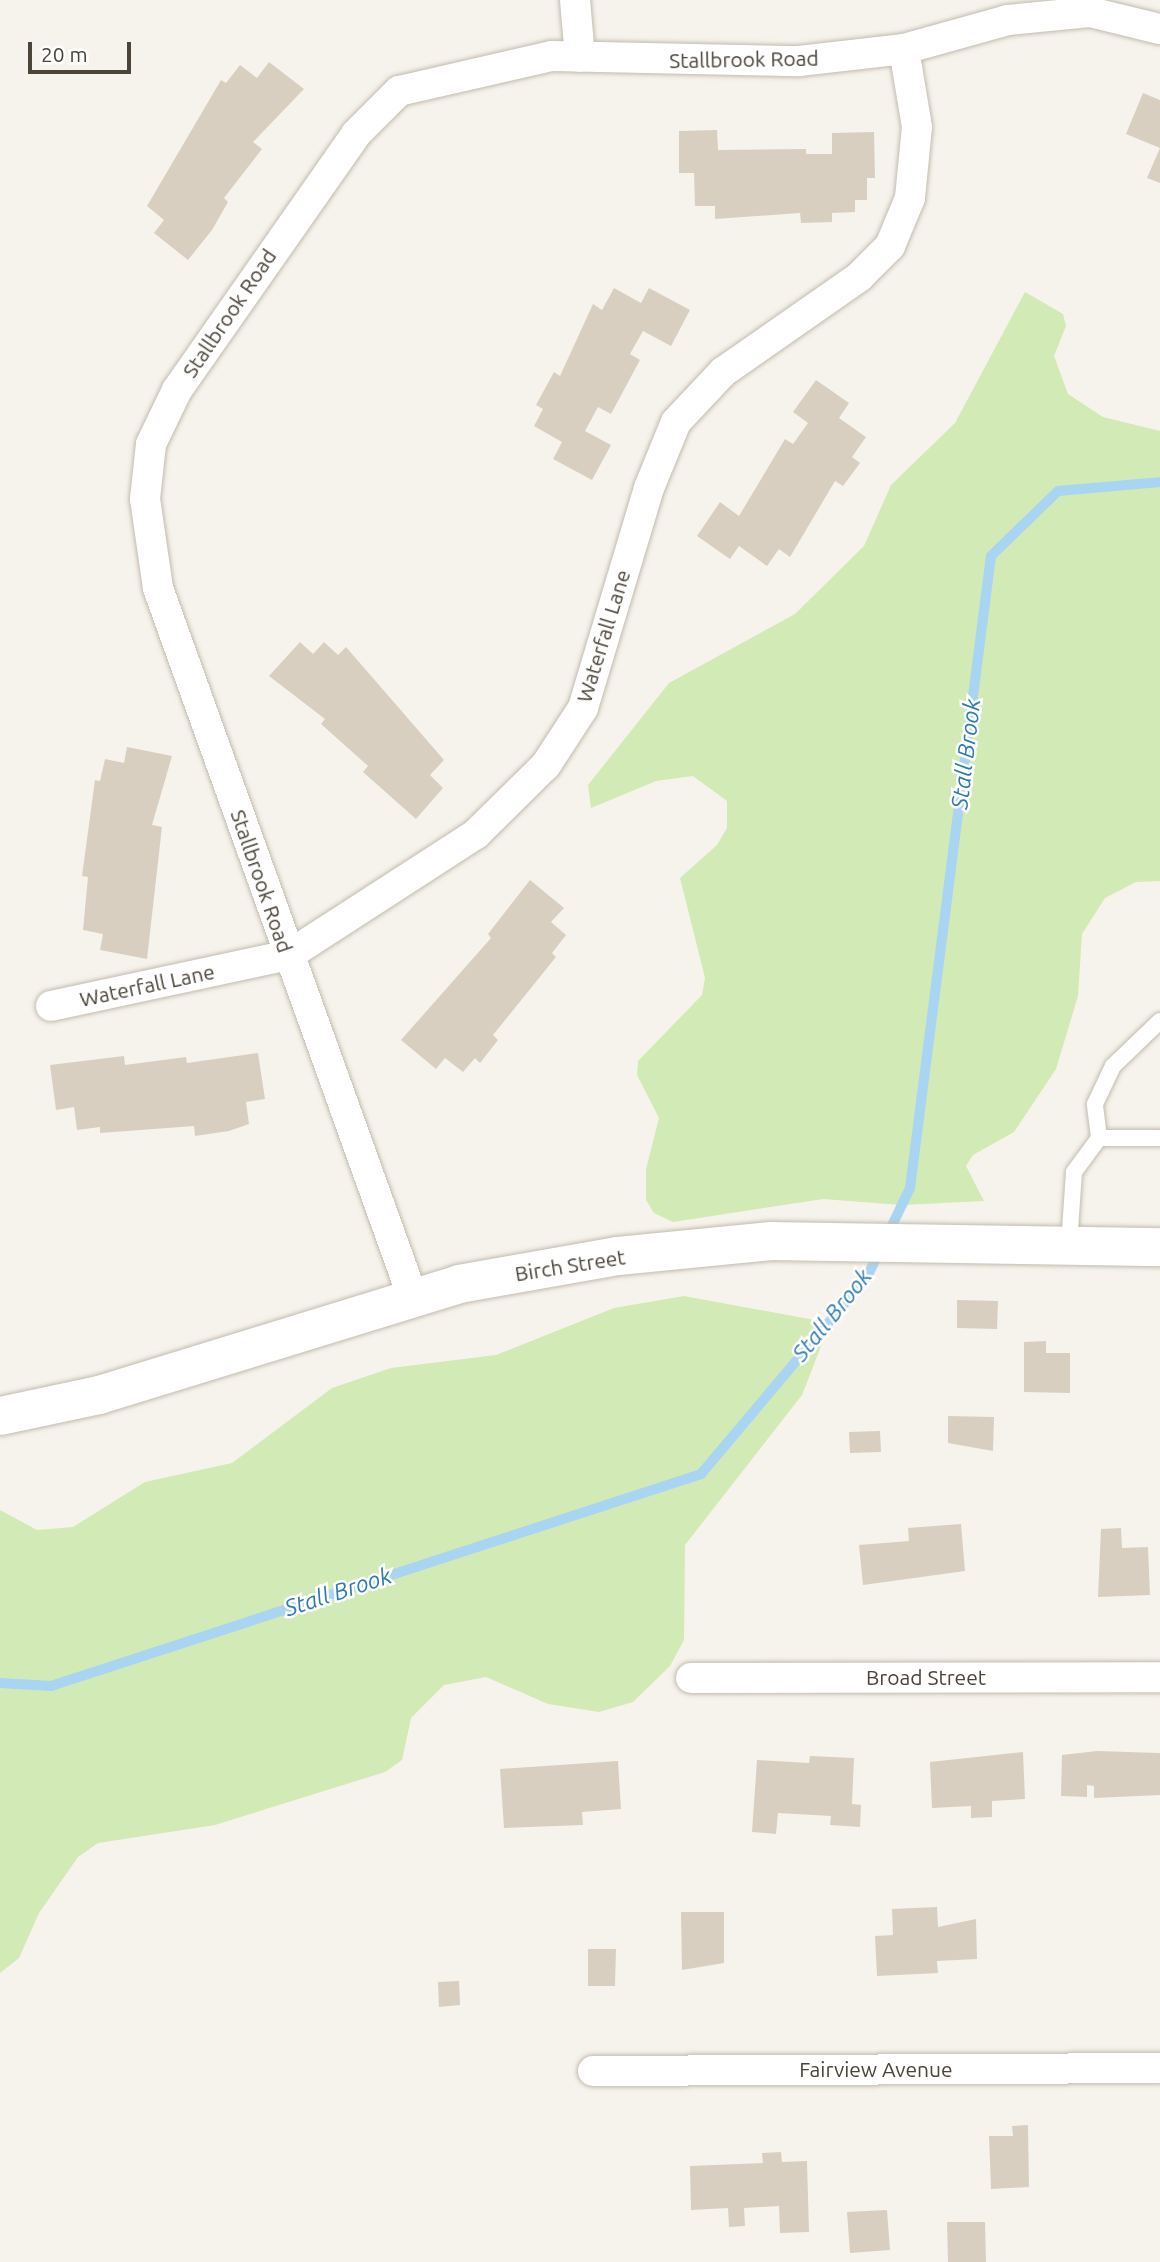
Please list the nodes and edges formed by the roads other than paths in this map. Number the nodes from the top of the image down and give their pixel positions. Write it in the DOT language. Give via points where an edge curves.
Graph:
graph roads {
  1 [pos="575,0"];
  2 [pos="1160,29"];
  3 [pos="904,49"];
  4 [pos="580,57"];
  5 [pos="289,955"];
  6 [pos="51,1006"];
  7 [pos="1160,1021"];
  8 [pos="1099,1138"];
  9 [pos="1160,1138"];
  10 [pos="1069,1245"];
  11 [pos="1160,1247"];
  12 [pos="413,1298"];
  13 [pos="0,1416"];
  14 [pos="1160,1677"];
  15 [pos="691,1678"];
  16 [pos="1160,2068"];
  17 [pos="593,2071"];
  1 -- 4 [label="street"];
  2 -- 3 [label="street, Stallbrook Road" via="1090,12 1008,20"];
  3 -- 4 [label="street, Stallbrook Road" via="799,61"];
  3 -- 5 [label="street, Waterfall Lane" via="918,127 910,198 890,246 859,277 723,372 676,422 649,488 583,708 546,765 476,834"];
  4 -- 5 [label="street, Stallbrook Road" via="539,58 399,91 356,134 267,255 177,390 151,444 147,537 158,588"];
  5 -- 6 [label="street, Waterfall Lane"];
  5 -- 12 [label="street, Stallbrook Road"];
  7 -- 8 [label="lane" via="1113,1066 1095,1104"];
  8 -- 9 [label="lane"];
  8 -- 10 [label="lane" via="1074,1172"];
  10 -- 11 [label="street, Birch Street"];
  10 -- 12 [label="street, Birch Street" via="771,1241 618,1256"];
  12 -- 13 [label="street, Birch Street" via="99,1395"];
  14 -- 15 [label="street, Broad Street"];
  16 -- 17 [label="street, Fairview Avenue"];
}
